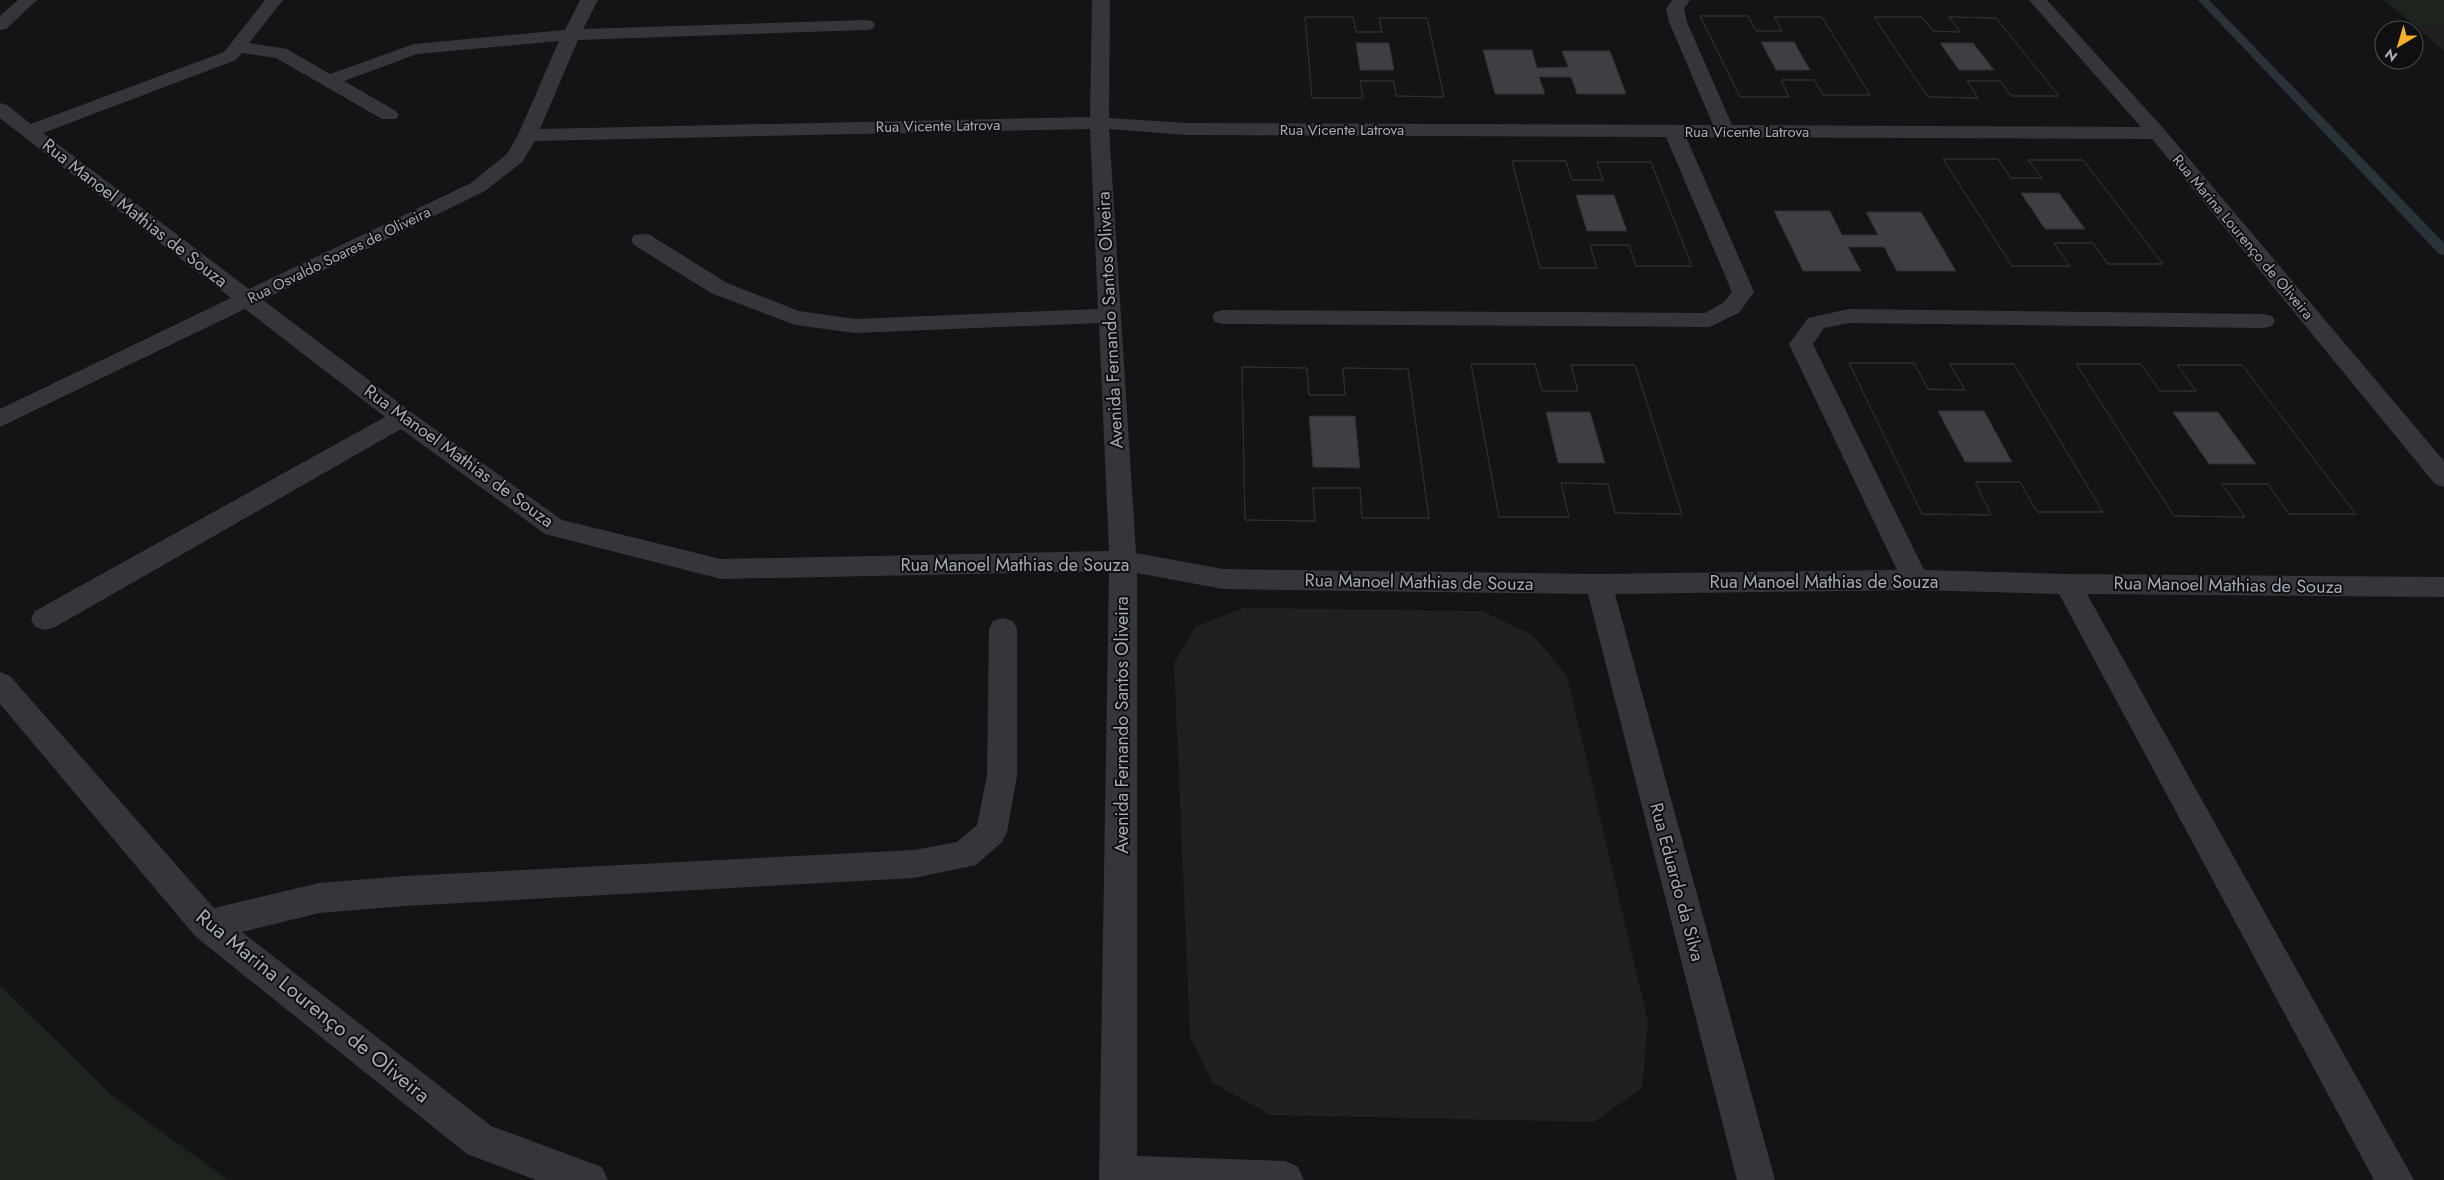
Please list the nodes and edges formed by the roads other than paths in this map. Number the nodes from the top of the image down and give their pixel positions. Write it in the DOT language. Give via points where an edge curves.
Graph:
graph roads {
  1 [pos="28,0"];
  2 [pos="274,0"];
  3 [pos="589,0"];
  4 [pos="1101,0"];
  5 [pos="1681,0"];
  6 [pos="2038,0"];
  7 [pos="0,25"];
  8 [pos="866,25"];
  9 [pos="571,35"];
  10 [pos="236,47"];
  11 [pos="330,80"];
  12 [pos="0,109"];
  13 [pos="389,115"];
  14 [pos="1099,123"];
  15 [pos="30,131"];
  16 [pos="1725,131"];
  17 [pos="1674,132"];
  18 [pos="2157,133"];
  19 [pos="528,135"];
  20 [pos="642,240"];
  21 [pos="248,300"];
  22 [pos="1110,316"];
  23 [pos="1223,317"];
  24 [pos="2264,320"];
  25 [pos="402,418"];
  26 [pos="0,419"];
  27 [pos="2444,478"];
  28 [pos="1123,561"];
  29 [pos="1914,580"];
  30 [pos="1599,584"];
  31 [pos="2067,584"];
  32 [pos="2444,587"];
  33 [pos="45,619"];
  34 [pos="1003,629"];
  35 [pos="0,684"];
  36 [pos="207,925"];
  37 [pos="1118,1177"];
  38 [pos="589,1180"];
  39 [pos="1285,1180"];
  40 [pos="1756,1180"];
  41 [pos="2395,1180"];
  1 -- 7 [label="street"];
  2 -- 10 [label="street"];
  3 -- 9 [label="street, Rua Osvaldo Soares de Oliveira"];
  4 -- 14 [label="street, Avenida Fernando Santos Oliveira"];
  5 -- 16 [label="street" via="1675,9 1678,22"];
  6 -- 18 [label="street, Rua Marina Lourenço de Oliveira"];
  8 -- 9 [label="street"];
  9 -- 11 [label="street" via="414,50"];
  9 -- 19 [label="street, Rua Osvaldo Soares de Oliveira"];
  10 -- 11 [label="street" via="280,53"];
  10 -- 15 [label="street" via="230,56"];
  11 -- 13 [label="street"];
  12 -- 15 [label="street, Rua Manoel Mathias de Souza"];
  14 -- 17 [label="street, Rua Vicente Latrova" via="1186,128"];
  14 -- 19 [label="street, Rua Vicente Latrova"];
  14 -- 22 [label="street, Avenida Fernando Santos Oliveira"];
  15 -- 21 [label="street, Rua Manoel Mathias de Souza"];
  16 -- 17 [label="street, Rua Vicente Latrova"];
  16 -- 18 [label="street, Rua Vicente Latrova"];
  17 -- 23 [label="street" via="1743,292 1732,308 1709,320"];
  18 -- 27 [label="street, Rua Marina Lourenço de Oliveira"];
  19 -- 21 [label="street, Rua Osvaldo Soares de Oliveira" via="515,158 478,188"];
  20 -- 22 [label="street" via="720,288 795,318 855,326"];
  21 -- 25 [label="street, Rua Manoel Mathias de Souza"];
  21 -- 26 [label="street, Rua Osvaldo Soares de Oliveira"];
  22 -- 28 [label="street, Avenida Fernando Santos Oliveira"];
  24 -- 29 [label="street" via="1849,316 1816,323 1801,344"];
  25 -- 28 [label="street, Rua Manoel Mathias de Souza" via="554,528 721,568"];
  25 -- 33 [label="street"];
  28 -- 30 [label="street, Rua Manoel Mathias de Souza" via="1223,579"];
  28 -- 37 [label="street, Avenida Fernando Santos Oliveira"];
  29 -- 30 [label="street, Rua Manoel Mathias de Souza"];
  29 -- 31 [label="street, Rua Manoel Mathias de Souza"];
  30 -- 40 [label="street, Rua Eduardo da Silva"];
  31 -- 32 [label="street, Rua Manoel Mathias de Souza"];
  31 -- 41 [label="street"];
  34 -- 36 [label="street" via="1002,776 991,832 965,855 914,864 319,898"];
  35 -- 36 [label="street, Rua Marina Lourenço de Oliveira"];
  36 -- 38 [label="street, Rua Marina Lourenço de Oliveira" via="480,1141"];
  37 -- 39 [label="street"];
}
